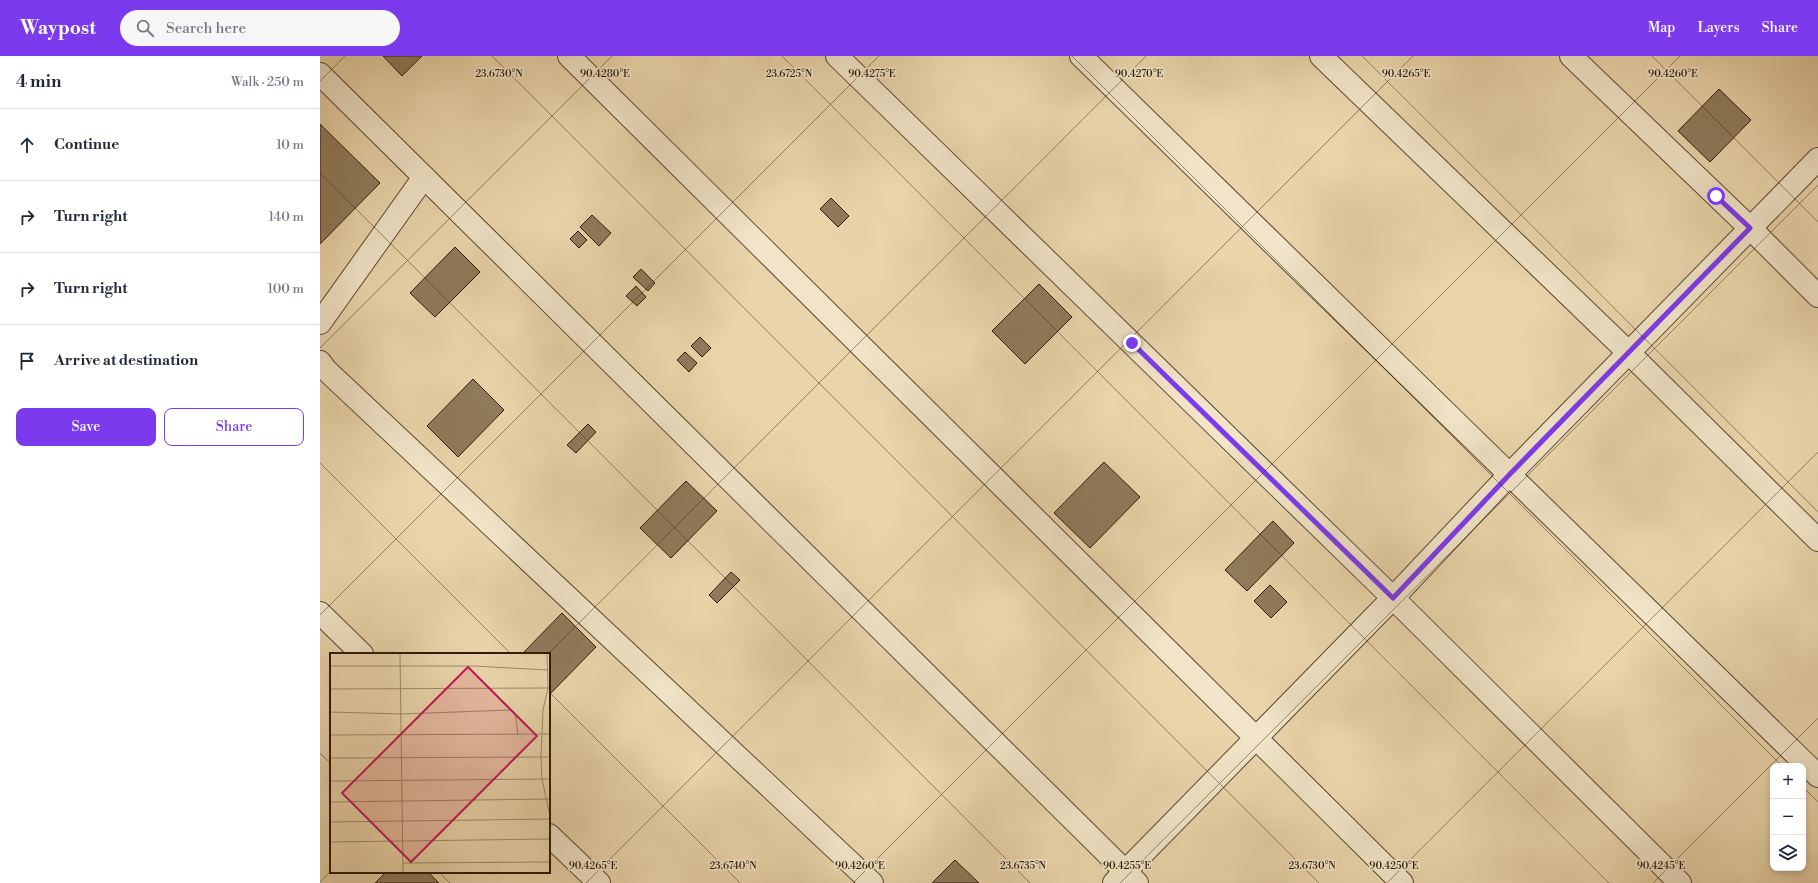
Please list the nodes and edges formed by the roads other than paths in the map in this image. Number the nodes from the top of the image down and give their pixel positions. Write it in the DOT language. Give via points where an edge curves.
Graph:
graph roads {
  1 [pos="569,56"];
  2 [pos="837,56"];
  3 [pos="1081,56"];
  4 [pos="1321,56"];
  5 [pos="1571,56"];
  6 [pos="320,74"];
  7 [pos="1818,160"];
  8 [pos="424,177"];
  9 [pos="1750,228"];
  10 [pos="1818,296"];
  11 [pos="320,323"];
  12 [pos="1629,353"];
  13 [pos="320,362"];
  14 [pos="1510,474"];
  15 [pos="1818,540"];
  16 [pos="1393,598"];
  17 [pos="320,613"];
  18 [pos="361,653"];
  19 [pos="1255,737"];
  20 [pos="1818,776"];
  21 [pos="550,836"];
  22 [pos="1125,879"];
  23 [pos="598,883"];
  24 [pos="872,883"];
  25 [pos="1402,883"];
  26 [pos="1680,883"];
  1 -- 19 [label="street"];
  2 -- 16 [label="street"];
  3 -- 14 [label="street"];
  4 -- 12 [label="street"];
  5 -- 9 [label="street"];
  6 -- 8 [label="street"];
  7 -- 9 [label="street"];
  8 -- 11 [label="street"];
  8 -- 22 [label="street"];
  9 -- 10 [label="street"];
  9 -- 12 [label="street"];
  12 -- 14 [label="street"];
  12 -- 15 [label="street"];
  13 -- 24 [label="street" via="337,381"];
  14 -- 16 [label="street"];
  14 -- 20 [label="street"];
  16 -- 19 [label="street"];
  16 -- 26 [label="street"];
  17 -- 18 [label="street"];
  19 -- 22 [label="street"];
  19 -- 25 [label="street"];
  21 -- 23 [label="street"];
}
